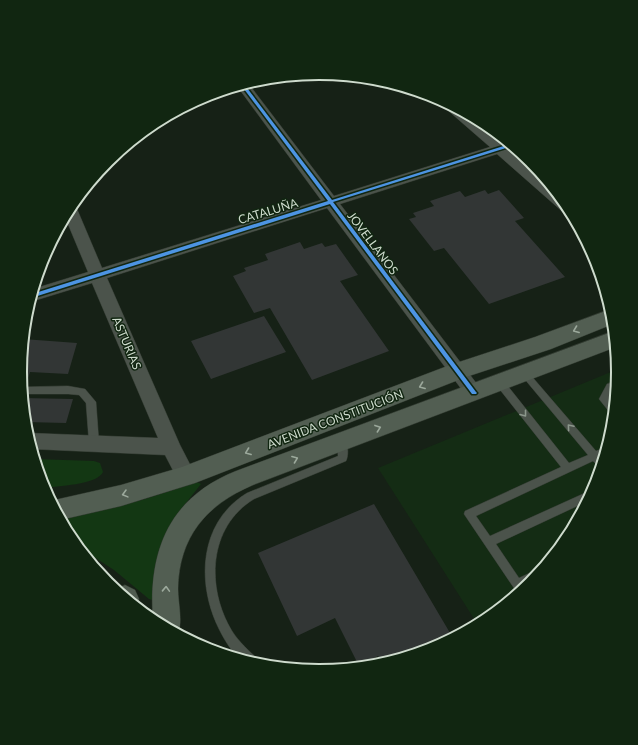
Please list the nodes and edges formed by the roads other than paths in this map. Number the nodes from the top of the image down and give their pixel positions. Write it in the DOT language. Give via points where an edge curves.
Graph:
graph roads {
  1 [pos="246,89"];
  2 [pos="505,147"];
  3 [pos="507,149"];
  4 [pos="537,178"];
  5 [pos="330,202"];
  6 [pos="72,216"];
  7 [pos="98,275"];
  8 [pos="38,294"];
  9 [pos="606,318"];
  10 [pos="609,341"];
  11 [pos="458,371"];
  12 [pos="525,374"];
  13 [pos="500,383"];
  14 [pos="610,386"];
  15 [pos="28,391"];
  16 [pos="474,393"];
  17 [pos="609,405"];
  18 [pos="35,440"];
  19 [pos="342,441"];
  20 [pos="94,444"];
  21 [pos="172,447"];
  22 [pos="599,454"];
  23 [pos="595,456"];
  24 [pos="598,460"];
  25 [pos="568,469"];
  26 [pos="186,476"];
  27 [pos="582,499"];
  28 [pos="61,509"];
  29 [pos="489,542"];
  30 [pos="518,586"];
  31 [pos="167,621"];
  32 [pos="246,656"];
  1 -- 5 [label="street, JOVELLANOS"];
  2 -- 5 [label="street, CATALUÑA"];
  3 -- 4 [label="street"];
  5 -- 7 [label="street, CATALUÑA"];
  5 -- 11 [label="street, JOVELLANOS"];
  6 -- 7 [label="street, ASTURIAS"];
  7 -- 8 [label="street, CATALUÑA"];
  7 -- 21 [label="street, ASTURIAS"];
  9 -- 11 [label="main road, AVENIDA CONSTITUCIÓN, one-way"];
  10 -- 12 [label="main road, AVENIDA CONSTITUCIÓN"];
  11 -- 16 [label="street, JOVELLANOS"];
  11 -- 26 [label="main road, AVENIDA CONSTITUCIÓN, one-way"];
  12 -- 13 [label="main road, AVENIDA CONSTITUCIÓN"];
  23 -- 12 [label="lane, one-way"];
  13 -- 16 [label="main road, AVENIDA CONSTITUCIÓN"];
  13 -- 25 [label="lane, one-way"];
  14 -- 17 [label="lane" via="604,399"];
  15 -- 20 [label="lane" via="82,392 91,402"];
  19 -- 16 [label="main road, AVENIDA CONSTITUCIÓN, one-way"];
  18 -- 20 [label="street"];
  31 -- 19 [label="main road, AVENIDA CONSTITUCIÓN, one-way" via="165,588 172,546 182,527 207,499 228,486"];
  19 -- 32 [label="lane" via="343,458 262,490 240,503 225,520 214,541 210,559 212,596 227,633"];
  20 -- 21 [label="street"];
  21 -- 26 [label="street, ASTURIAS"];
  22 -- 23 [label="lane"];
  23 -- 24 [label="lane"];
  23 -- 25 [label="lane"];
  25 -- 29 [label="lane" via="469,514"];
  26 -- 28 [label="main road, AVENIDA CONSTITUCIÓN, one-way" via="144,490"];
  27 -- 29 [label="lane"];
  29 -- 30 [label="lane"];
}
